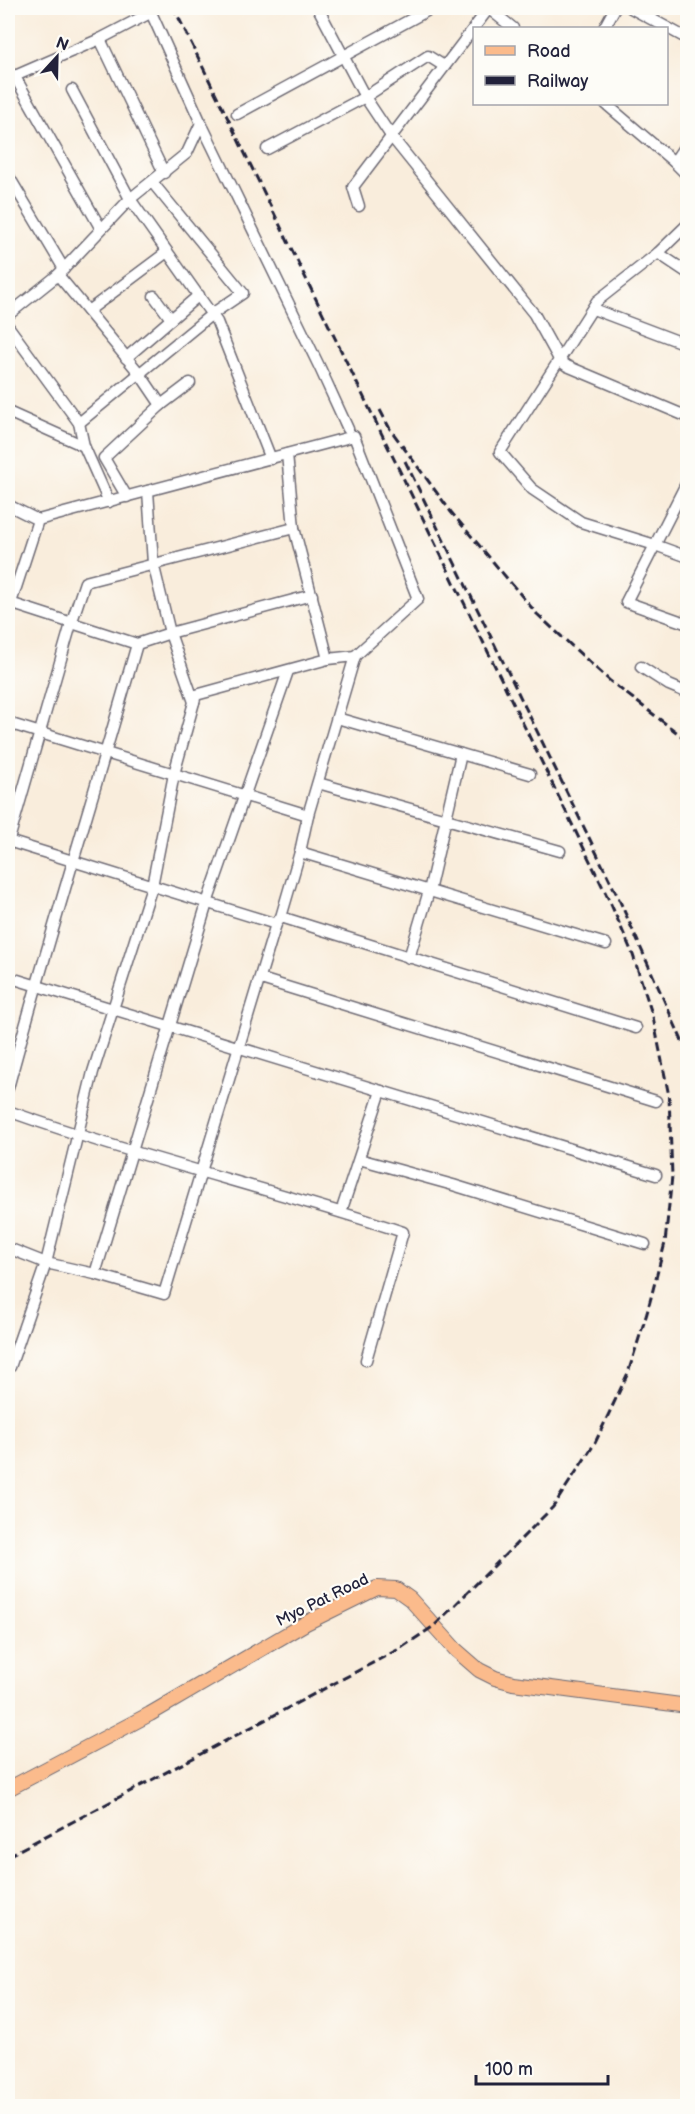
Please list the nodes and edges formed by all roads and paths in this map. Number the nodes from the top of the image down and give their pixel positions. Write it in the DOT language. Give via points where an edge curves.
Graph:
graph roads {
  1 [pos="318,8"];
  2 [pos="432,8"];
  3 [pos="489,8"];
  4 [pos="615,8"];
  5 [pos="631,8"];
  6 [pos="150,10"];
  7 [pos="474,27"];
  8 [pos="512,27"];
  9 [pos="605,27"];
  10 [pos="659,27"];
  11 [pos="473,29"];
  12 [pos="668,33"];
  13 [pos="100,39"];
  14 [pos="687,39"];
  15 [pos="344,56"];
  16 [pos="444,66"];
  17 [pos="11,77"];
  18 [pos="72,90"];
  19 [pos="365,97"];
  20 [pos="622,108"];
  21 [pos="237,114"];
  22 [pos="201,123"];
  23 [pos="391,136"];
  24 [pos="687,141"];
  25 [pos="267,149"];
  26 [pos="674,162"];
  27 [pos="164,173"];
  28 [pos="8,175"];
  29 [pos="687,176"];
  30 [pos="152,182"];
  31 [pos="130,199"];
  32 [pos="359,206"];
  33 [pos="687,224"];
  34 [pos="102,228"];
  35 [pos="167,252"];
  36 [pos="658,253"];
  37 [pos="61,272"];
  38 [pos="687,273"];
  39 [pos="154,296"];
  40 [pos="199,296"];
  41 [pos="593,309"];
  42 [pos="88,311"];
  43 [pos="212,314"];
  44 [pos="8,315"];
  45 [pos="171,319"];
  46 [pos="8,326"];
  47 [pos="687,345"];
  48 [pos="126,358"];
  49 [pos="560,361"];
  50 [pos="140,374"];
  51 [pos="190,383"];
  52 [pos="161,405"];
  53 [pos="8,412"];
  54 [pos="687,417"];
  55 [pos="79,423"];
  56 [pos="348,429"];
  57 [pos="84,447"];
  58 [pos="287,454"];
  59 [pos="271,459"];
  60 [pos="686,485"];
  61 [pos="148,491"];
  62 [pos="127,497"];
  63 [pos="109,502"];
  64 [pos="8,506"];
  65 [pos="38,520"];
  66 [pos="294,528"];
  67 [pos="655,544"];
  68 [pos="687,557"];
  69 [pos="153,563"];
  70 [pos="312,595"];
  71 [pos="9,608"];
  72 [pos="71,624"];
  73 [pos="687,624"];
  74 [pos="170,633"];
  75 [pos="136,644"];
  76 [pos="355,656"];
  77 [pos="328,660"];
  78 [pos="641,667"];
  79 [pos="288,670"];
  80 [pos="687,693"];
  81 [pos="194,702"];
  82 [pos="337,718"];
  83 [pos="8,723"];
  84 [pos="41,734"];
  85 [pos="106,753"];
  86 [pos="461,754"];
  87 [pos="174,774"];
  88 [pos="530,774"];
  89 [pos="318,783"];
  90 [pos="243,795"];
  91 [pos="308,815"];
  92 [pos="445,819"];
  93 [pos="8,842"];
  94 [pos="560,851"];
  95 [pos="300,852"];
  96 [pos="71,861"];
  97 [pos="152,886"];
  98 [pos="429,891"];
  99 [pos="207,903"];
  100 [pos="279,921"];
  101 [pos="606,944"];
  102 [pos="409,958"];
  103 [pos="8,977"];
  104 [pos="261,979"];
  105 [pos="36,986"];
  106 [pos="113,1009"];
  107 [pos="169,1025"];
  108 [pos="636,1028"];
  109 [pos="239,1048"];
  110 [pos="8,1088"];
  111 [pos="381,1091"];
  112 [pos="656,1101"];
  113 [pos="8,1111"];
  114 [pos="76,1136"];
  115 [pos="132,1152"];
  116 [pos="359,1160"];
  117 [pos="200,1173"];
  118 [pos="656,1176"];
  119 [pos="341,1212"];
  120 [pos="645,1244"];
  121 [pos="8,1248"];
  122 [pos="46,1263"];
  123 [pos="94,1274"];
  124 [pos="366,1360"];
  125 [pos="10,1367"];
  126 [pos="687,1706"];
  127 [pos="8,1789"];
  1 -- 15 [label="street"];
  2 -- 15 [label="street"];
  3 -- 7 [label="street"];
  3 -- 8 [label="street"];
  4 -- 9 [label="street"];
  5 -- 10 [label="street"];
  6 -- 13 [label="street"];
  6 -- 22 [label="street"];
  11 -- 16 [label="street"];
  12 -- 14 [label="street"];
  13 -- 17 [label="street"];
  13 -- 27 [label="street"];
  15 -- 19 [label="street"];
  15 -- 21 [label="street"];
  16 -- 19 [label="street" via="428,56"];
  16 -- 23 [label="street"];
  17 -- 34 [label="street"];
  18 -- 31 [label="street"];
  19 -- 23 [label="street"];
  19 -- 25 [label="street"];
  20 -- 26 [label="street"];
  22 -- 27 [label="street" via="187,153"];
  22 -- 56 [label="street"];
  23 -- 32 [label="street" via="353,187"];
  23 -- 49 [label="street" via="534,314"];
  24 -- 26 [label="street"];
  26 -- 29 [label="street"];
  27 -- 30 [label="street"];
  28 -- 37 [label="street"];
  30 -- 31 [label="street"];
  30 -- 43 [label="street" via="243,293"];
  31 -- 34 [label="street"];
  31 -- 35 [label="street"];
  33 -- 36 [label="street"];
  34 -- 37 [label="street"];
  35 -- 40 [label="street"];
  35 -- 42 [label="street"];
  36 -- 38 [label="street"];
  36 -- 41 [label="street" via="597,301"];
  37 -- 42 [label="street"];
  37 -- 44 [label="street"];
  39 -- 45 [label="street"];
  40 -- 43 [label="street"];
  40 -- 45 [label="street"];
  41 -- 47 [label="street"];
  41 -- 49 [label="street"];
  42 -- 48 [label="street"];
  43 -- 50 [label="street"];
  43 -- 59 [label="street"];
  45 -- 48 [label="street"];
  46 -- 55 [label="street"];
  48 -- 50 [label="street"];
  49 -- 54 [label="street"];
  49 -- 67 [label="street" via="500,452 532,489 581,522"];
  50 -- 52 [label="street"];
  50 -- 55 [label="street"];
  51 -- 52 [label="street"];
  52 -- 62 [label="street" via="104,458"];
  53 -- 57 [label="street"];
  55 -- 57 [label="street"];
  57 -- 63 [label="street"];
  58 -- 59 [label="street"];
  58 -- 66 [label="street"];
  58 -- 76 [label="street" via="354,436 418,599"];
  59 -- 61 [label="street"];
  60 -- 67 [label="street"];
  61 -- 62 [label="street"];
  61 -- 69 [label="street"];
  62 -- 63 [label="street"];
  63 -- 65 [label="street"];
  64 -- 65 [label="street"];
  65 -- 71 [label="street"];
  66 -- 69 [label="street"];
  66 -- 70 [label="street"];
  67 -- 68 [label="street"];
  67 -- 73 [label="street" via="626,602"];
  69 -- 72 [label="street" via="85,582"];
  69 -- 74 [label="street"];
  70 -- 74 [label="street"];
  70 -- 77 [label="street"];
  71 -- 72 [label="street"];
  72 -- 75 [label="street"];
  72 -- 84 [label="street"];
  74 -- 75 [label="street"];
  74 -- 81 [label="street"];
  75 -- 85 [label="street"];
  76 -- 77 [label="street"];
  76 -- 82 [label="street"];
  77 -- 79 [label="street"];
  78 -- 80 [label="street"];
  79 -- 81 [label="street" via="196,695"];
  79 -- 90 [label="street"];
  81 -- 87 [label="street"];
  82 -- 86 [label="street"];
  82 -- 89 [label="street"];
  83 -- 84 [label="street"];
  84 -- 85 [label="street"];
  84 -- 93 [label="street"];
  85 -- 87 [label="street"];
  85 -- 96 [label="street"];
  86 -- 88 [label="street"];
  86 -- 92 [label="street"];
  87 -- 90 [label="street"];
  87 -- 97 [label="street"];
  89 -- 91 [label="street"];
  89 -- 92 [label="street"];
  90 -- 91 [label="street"];
  90 -- 99 [label="street"];
  91 -- 95 [label="street"];
  92 -- 94 [label="street"];
  92 -- 98 [label="street"];
  93 -- 96 [label="street"];
  95 -- 98 [label="street"];
  95 -- 100 [label="street"];
  96 -- 97 [label="street"];
  96 -- 105 [label="street"];
  97 -- 99 [label="street"];
  97 -- 106 [label="street"];
  98 -- 101 [label="street"];
  98 -- 102 [label="street"];
  99 -- 100 [label="street"];
  99 -- 107 [label="street"];
  100 -- 102 [label="street"];
  100 -- 104 [label="street"];
  102 -- 108 [label="street"];
  103 -- 105 [label="street"];
  104 -- 109 [label="street"];
  104 -- 112 [label="street"];
  105 -- 106 [label="street"];
  105 -- 110 [label="street"];
  106 -- 107 [label="street"];
  106 -- 114 [label="street"];
  107 -- 109 [label="street"];
  107 -- 115 [label="street"];
  109 -- 111 [label="street"];
  109 -- 117 [label="street"];
  111 -- 116 [label="street"];
  111 -- 118 [label="street"];
  113 -- 114 [label="street"];
  114 -- 115 [label="street"];
  114 -- 122 [label="street"];
  115 -- 117 [label="street"];
  115 -- 123 [label="street"];
  116 -- 119 [label="street"];
  116 -- 120 [label="street"];
  117 -- 119 [label="street"];
  117 -- 123 [label="street" via="164,1294"];
  119 -- 124 [label="street" via="403,1232"];
  121 -- 122 [label="street"];
  122 -- 123 [label="street"];
  122 -- 125 [label="street"];
  126 -- 127 [label="main road, Myo Pat Road" via="495,1678 456,1650 396,1588 377,1588 306,1623 150,1714"];
}
